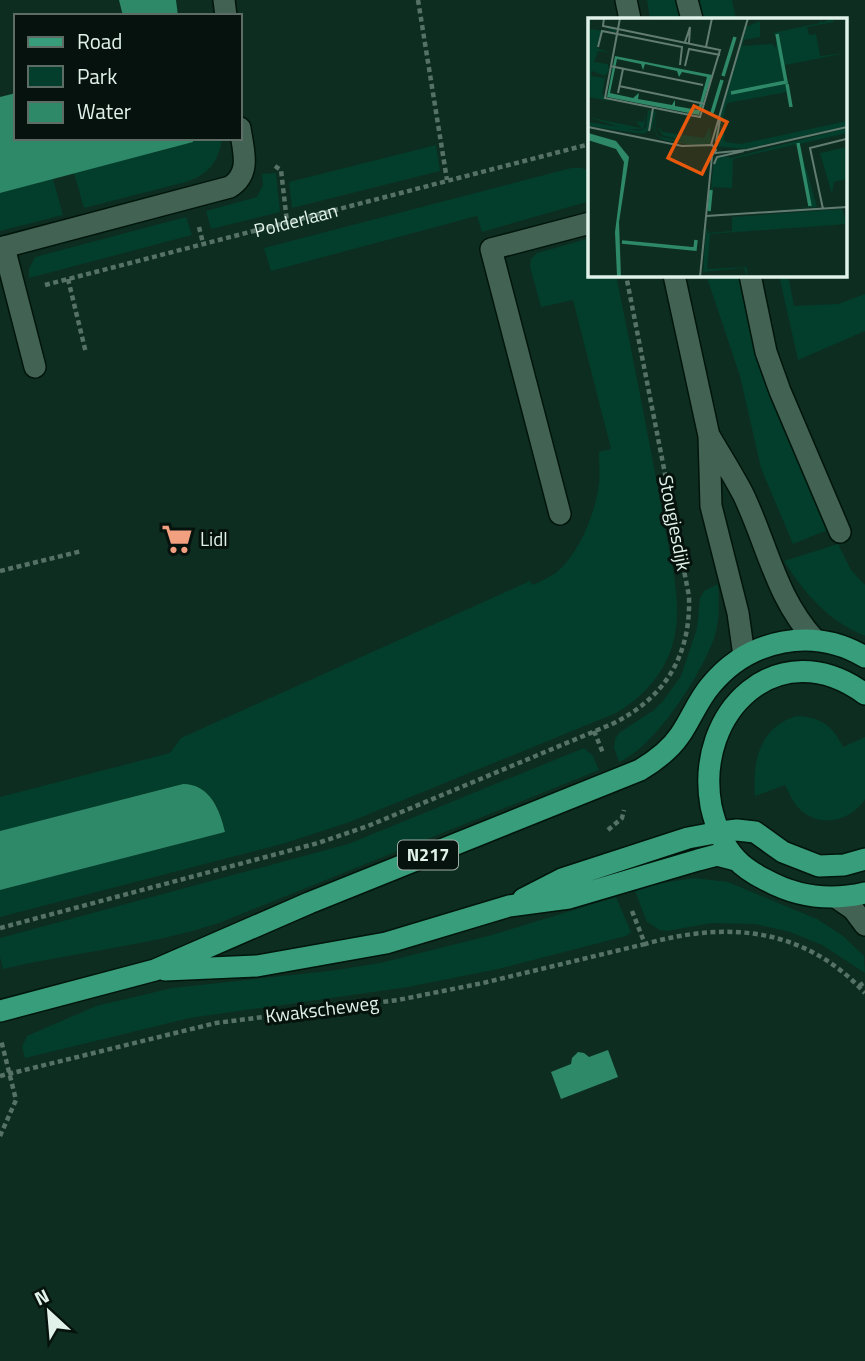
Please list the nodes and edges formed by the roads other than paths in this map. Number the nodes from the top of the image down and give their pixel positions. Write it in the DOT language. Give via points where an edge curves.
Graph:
graph roads {
  1 [pos="626,0"];
  2 [pos="687,0"];
  3 [pos="629,18"];
  4 [pos="692,18"];
  5 [pos="241,140"];
  6 [pos="588,224"];
  7 [pos="2,248"];
  8 [pos="674,276"];
  9 [pos="750,276"];
  10 [pos="34,367"];
  11 [pos="709,436"];
  12 [pos="559,514"];
  13 [pos="840,532"];
  14 [pos="816,640"];
  15 [pos="744,656"];
  16 [pos="865,657"];
  17 [pos="747,692"];
  18 [pos="865,694"];
  19 [pos="720,832"];
  20 [pos="865,859"];
  21 [pos="736,860"];
  22 [pos="865,893"];
  23 [pos="836,898"];
  24 [pos="509,906"];
  25 [pos="865,925"];
  26 [pos="155,970"];
  27 [pos="0,1011"];
  1 -- 3 [label="street"];
  2 -- 4 [label="street"];
  5 -- 7 [label="street" via="244,168 230,187"];
  6 -- 12 [label="street" via="491,249"];
  7 -- 10 [label="street"];
  8 -- 11 [label="street, Stougjesdijk"];
  9 -- 13 [label="street" via="771,364"];
  11 -- 14 [label="street, Stougjesdijk" via="743,495 783,596"];
  11 -- 15 [label="street, Stougjesdijk" via="711,506"];
  14 -- 15 [label="main road, N217" via="778,642"];
  14 -- 16 [label="main road, N217"];
  15 -- 17 [label="main road"];
  15 -- 26 [label="main road, N217" via="710,685 667,750 640,770"];
  17 -- 18 [label="main road" via="781,675 807,672 843,680"];
  17 -- 19 [label="main road" via="727,714 712,751 709,786"];
  19 -- 20 [label="main road, N217" via="755,832 782,852 818,866"];
  19 -- 21 [label="main road"];
  19 -- 24 [label="main road, N217" via="562,879"];
  21 -- 23 [label="main road" via="783,888"];
  21 -- 24 [label="main road, N217" via="717,855 569,898"];
  22 -- 23 [label="main road"];
  23 -- 25 [label="street" via="853,909"];
  24 -- 26 [label="main road, N217" via="386,943 284,963"];
  26 -- 27 [label="main road, N217"];
}
